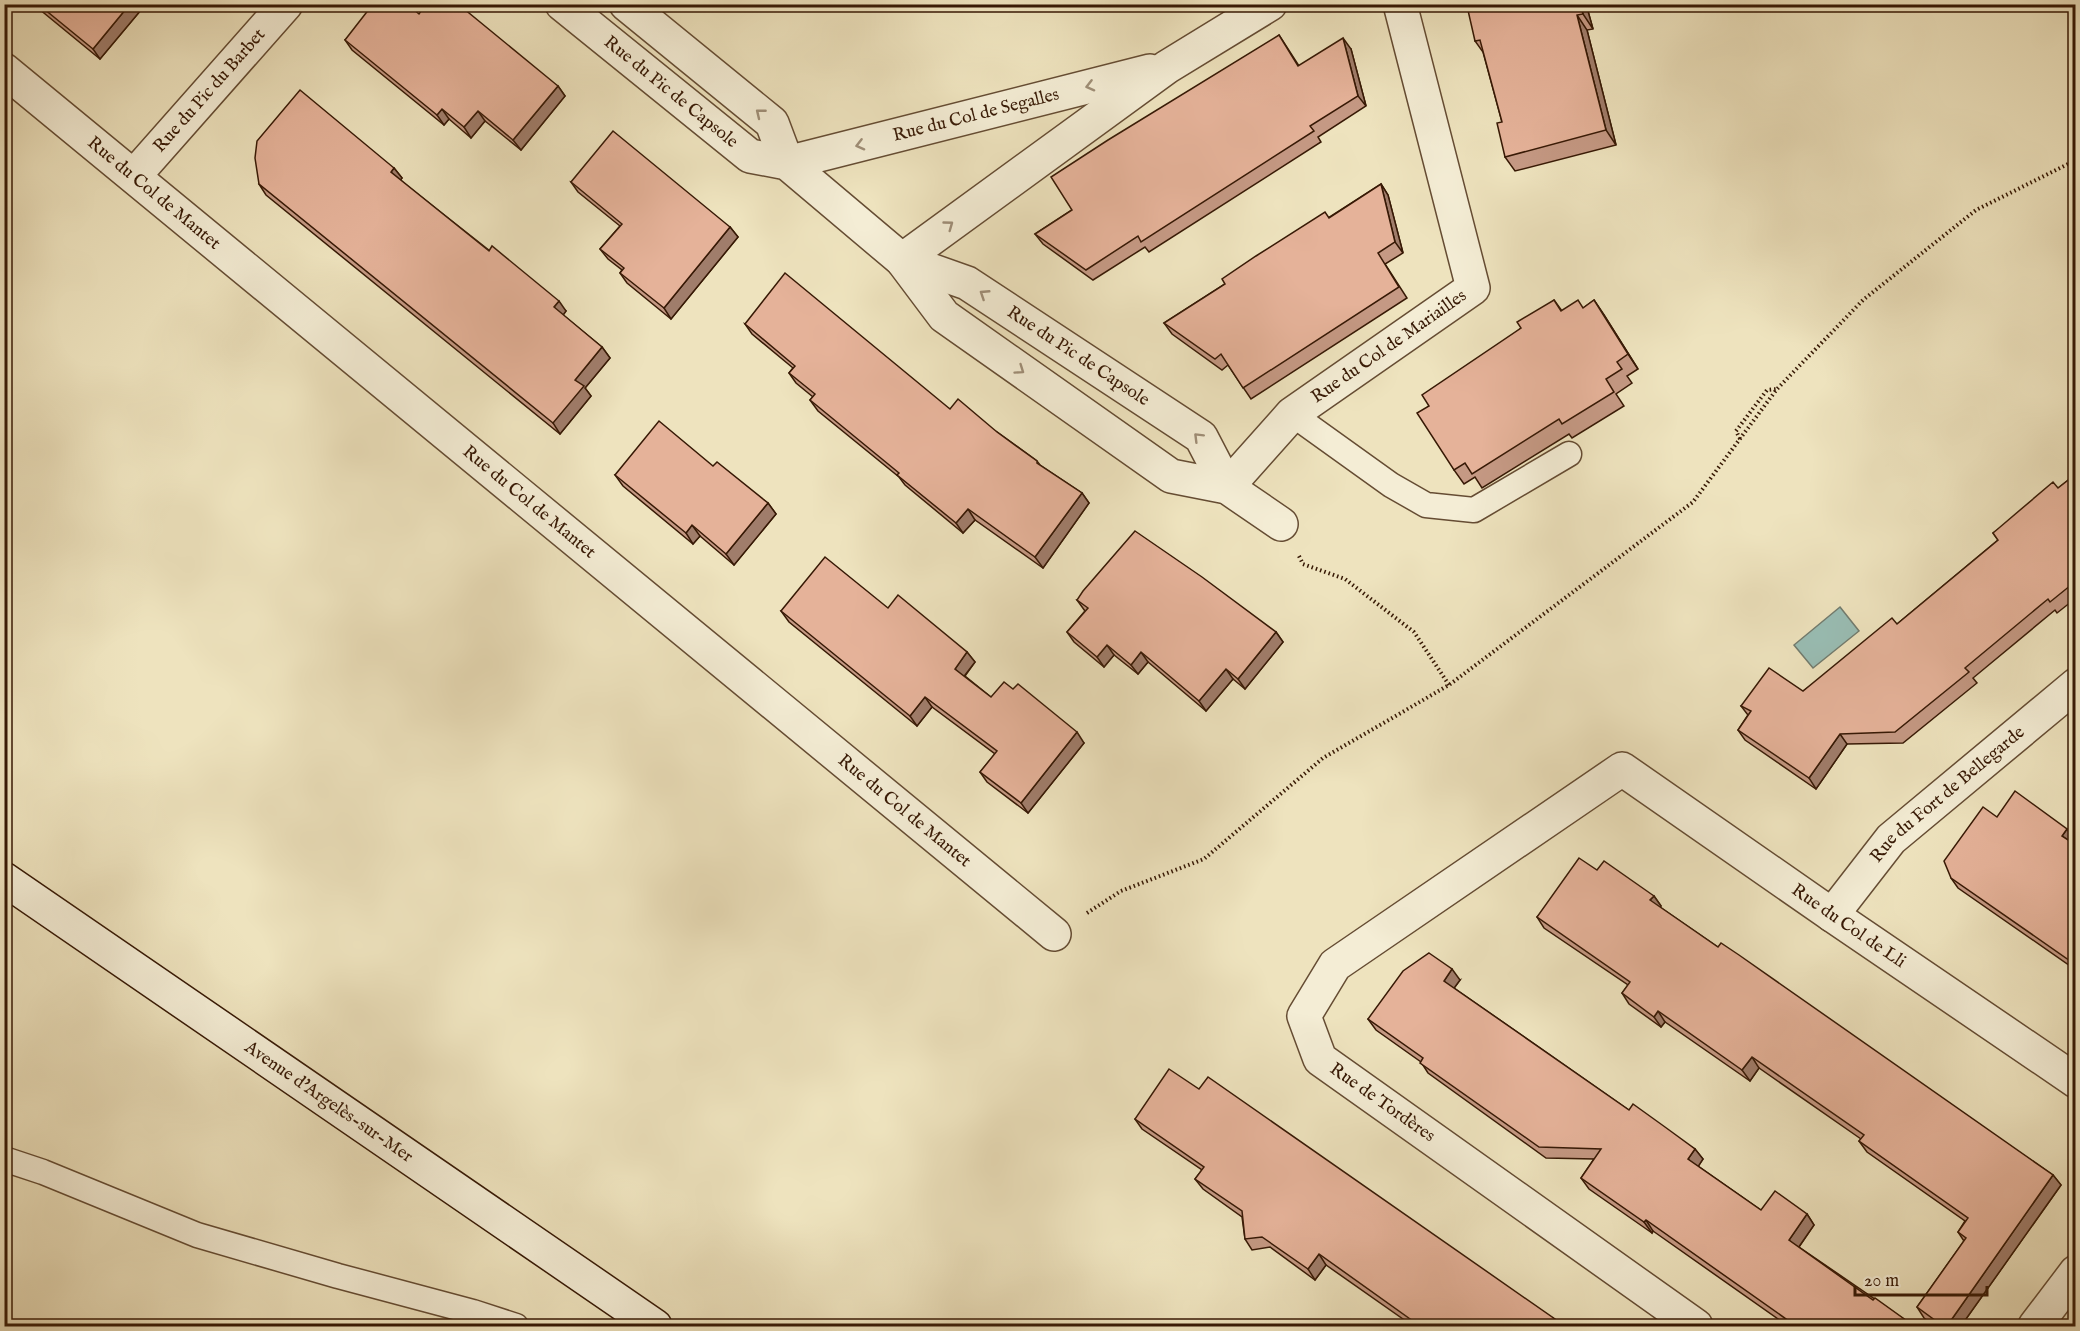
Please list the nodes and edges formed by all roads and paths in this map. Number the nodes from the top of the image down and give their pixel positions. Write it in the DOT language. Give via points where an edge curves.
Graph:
graph roads {
  1 [pos="286,4"];
  2 [pos="562,4"];
  3 [pos="626,4"];
  4 [pos="1270,4"];
  5 [pos="1400,4"];
  6 [pos="1167,67"];
  7 [pos="4,70"];
  8 [pos="2076,160"];
  9 [pos="787,164"];
  10 [pos="134,176"];
  11 [pos="902,260"];
  12 [pos="1777,389"];
  13 [pos="1292,414"];
  14 [pos="1740,439"];
  15 [pos="1569,454"];
  16 [pos="1227,487"];
  17 [pos="1281,524"];
  18 [pos="1449,685"];
  19 [pos="2076,685"];
  20 [pos="1622,769"];
  21 [pos="4,879"];
  22 [pos="1832,915"];
  23 [pos="1054,934"];
  24 [pos="2076,1081"];
  25 [pos="4,1160"];
  26 [pos="2076,1272"];
  27 [pos="516,1326"];
  28 [pos="652,1326"];
  29 [pos="1696,1326"];
  30 [pos="2035,1326"];
  1 -- 10 [label="street, Rue du Pic du Barbet"];
  2 -- 9 [label="street, Rue du Pic de Capsole" via="750,156"];
  9 -- 3 [label="street, one-way" via="772,123"];
  4 -- 6 [label="street, Rue du Col de Segalles"];
  5 -- 13 [label="street, Rue du Col de Mariailles" via="1473,288"];
  6 -- 9 [label="street, Rue du Col de Segalles, one-way"];
  11 -- 6 [label="street, Rue du Col de Segalles, one-way"];
  7 -- 10 [label="street, Rue du Col de Mantet"];
  8 -- 12 [label="path" via="1976,210 1863,300"];
  9 -- 11 [label="street, Rue du Pic de Capsole"];
  10 -- 23 [label="street, Rue du Col de Mantet"];
  11 -- 16 [label="street, Rue du Pic de Capsole, one-way" via="944,316 1171,476"];
  16 -- 11 [label="street, Rue du Pic de Capsole, one-way" via="1201,437 967,283"];
  12 -- 14 [label="path"];
  12 -- 14 [label="path" via="1767,390 1736,431"];
  13 -- 15 [label="lane" via="1391,485 1426,505 1474,510"];
  13 -- 16 [label="street, Rue du Col de Mariailles"];
  14 -- 18 [label="path" via="1693,502"];
  16 -- 17 [label="street, Rue du Pic de Capsole"];
  17 -- 18 [label="path" via="1303,564 1345,579 1414,632"];
  18 -- 23 [label="path" via="1323,758 1204,859 1121,891"];
  19 -- 22 [label="street, Rue du Fort de Bellegarde" via="1891,839"];
  20 -- 22 [label="street, Rue du Col de Lli"];
  20 -- 29 [label="street, Rue de Tordères" via="1335,965 1304,1016 1320,1059"];
  21 -- 28 [label="street, Avenue d'Argelès-sur-Mer"];
  22 -- 24 [label="street, Rue du Col de Lli"];
  25 -- 27 [label="lane" via="197,1234"];
  26 -- 30 [label="street"];
}
